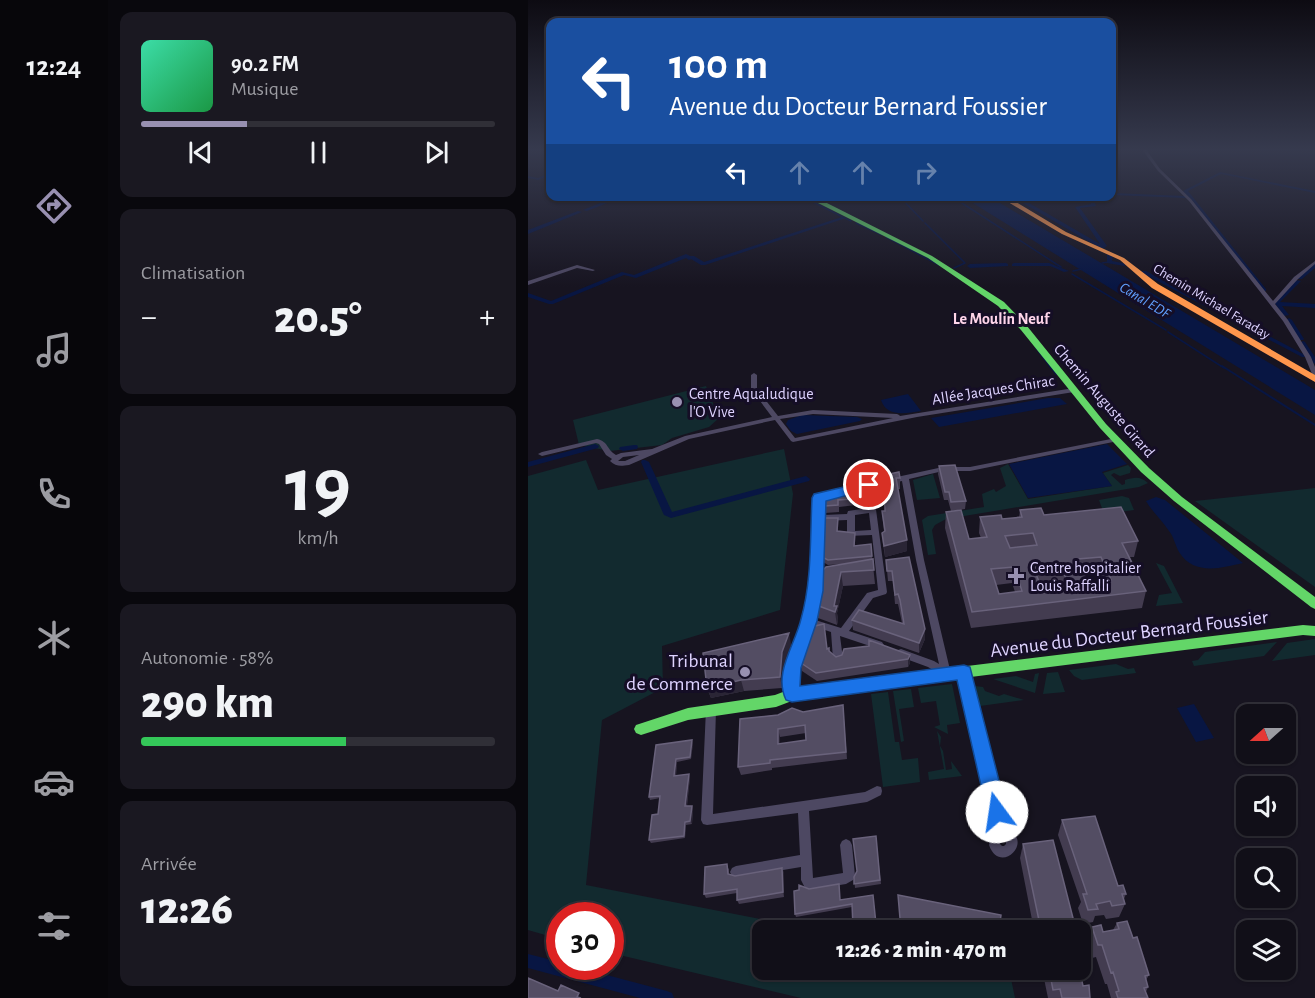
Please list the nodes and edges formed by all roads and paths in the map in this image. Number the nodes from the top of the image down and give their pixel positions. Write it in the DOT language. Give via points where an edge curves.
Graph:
graph roads {
  1 [pos="1184,195"];
  2 [pos="817,201"];
  3 [pos="1010,201"];
  4 [pos="1315,262"];
  5 [pos="593,270"];
  6 [pos="528,283"];
  7 [pos="1273,304"];
  8 [pos="754,375"];
  9 [pos="1315,377"];
  10 [pos="1074,390"];
  11 [pos="864,414"];
  12 [pos="790,415"];
  13 [pos="917,415"];
  14 [pos="775,418"];
  15 [pos="863,425"];
  16 [pos="782,426"];
  17 [pos="1116,440"];
  18 [pos="542,454"];
  19 [pos="905,478"];
  20 [pos="869,485"];
  21 [pos="873,510"];
  22 [pos="851,515"];
  23 [pos="819,518"];
  24 [pos="876,532"];
  25 [pos="883,566"];
  26 [pos="869,567"];
  27 [pos="1314,605"];
  28 [pos="809,621"];
  29 [pos="1315,623"];
  30 [pos="1303,630"];
  31 [pos="1315,631"];
  32 [pos="839,632"];
  33 [pos="838,659"];
  34 [pos="964,672"];
  35 [pos="946,674"];
  36 [pos="792,694"];
  37 [pos="711,709"];
  38 [pos="641,729"];
  39 [pos="877,791"];
  40 [pos="803,807"];
  41 [pos="846,845"];
  42 [pos="998,855"];
  43 [pos="806,860"];
  44 [pos="736,872"];
  1 -- 7 [label="street"];
  2 -- 10 [label="street, Chemin Auguste Girard" via="930,256 990,295 1016,318"];
  3 -- 9 [label="street, Chemin Michael Faraday" via="1064,233 1122,259 1155,286"];
  4 -- 7 [label="street"];
  5 -- 6 [label="street" via="577,266"];
  7 -- 9 [label="street" via="1299,342"];
  8 -- 14 [label="street" via="754,389"];
  10 -- 13 [label="street, Allée Jacques Chirac"];
  10 -- 17 [label="street, Chemin Auguste Girard"];
  11 -- 12 [label="street, Allée Jacques Chirac"];
  11 -- 13 [label="street, Allée Jacques Chirac"];
  11 -- 15 [label="street" via="869,421"];
  12 -- 14 [label="street, Allée Jacques Chirac"];
  12 -- 16 [label="street" via="782,419"];
  13 -- 15 [label="street, Allée Jacques Chirac"];
  14 -- 16 [label="street"];
  14 -- 18 [label="street, Allée Jacques Chirac" via="687,437 651,451 616,458 597,441"];
  15 -- 16 [label="street, Allée Jacques Chirac" via="793,440"];
  17 -- 19 [label="street"];
  17 -- 27 [label="street, Chemin Auguste Girard" via="1178,499"];
  19 -- 20 [label="street"];
  19 -- 35 [label="street" via="917,560"];
  20 -- 21 [label="street"];
  20 -- 23 [label="street" via="820,496"];
  21 -- 22 [label="street"];
  21 -- 24 [label="street"];
  23 -- 24 [label="street" via="851,517 851,534"];
  23 -- 28 [label="street" via="821,575"];
  24 -- 25 [label="street"];
  25 -- 26 [label="street"];
  25 -- 32 [label="street" via="883,592 870,596"];
  28 -- 32 [label="street"];
  28 -- 36 [label="street" via="792,668"];
  29 -- 30 [label="street, Avenue du Docteur Bernard Foussier"];
  30 -- 31 [label="street, Avenue du Docteur Bernard Foussier"];
  30 -- 34 [label="street, Avenue du Docteur Bernard Foussier"];
  32 -- 33 [label="street"];
  32 -- 35 [label="street" via="931,664"];
  34 -- 35 [label="street, Avenue du Docteur Bernard Foussier"];
  34 -- 42 [label="street" via="1002,834 1010,838 1012,845"];
  35 -- 36 [label="street, Avenue du Docteur Bernard Foussier"];
  36 -- 37 [label="street, Avenue du Docteur Bernard Foussier" via="776,701"];
  37 -- 38 [label="street, Avenue du Docteur Bernard Foussier"];
  37 -- 40 [label="street" via="707,819"];
  39 -- 40 [label="street" via="867,797"];
  40 -- 43 [label="street"];
  41 -- 43 [label="street" via="846,878 809,884"];
  43 -- 44 [label="street"];
}
